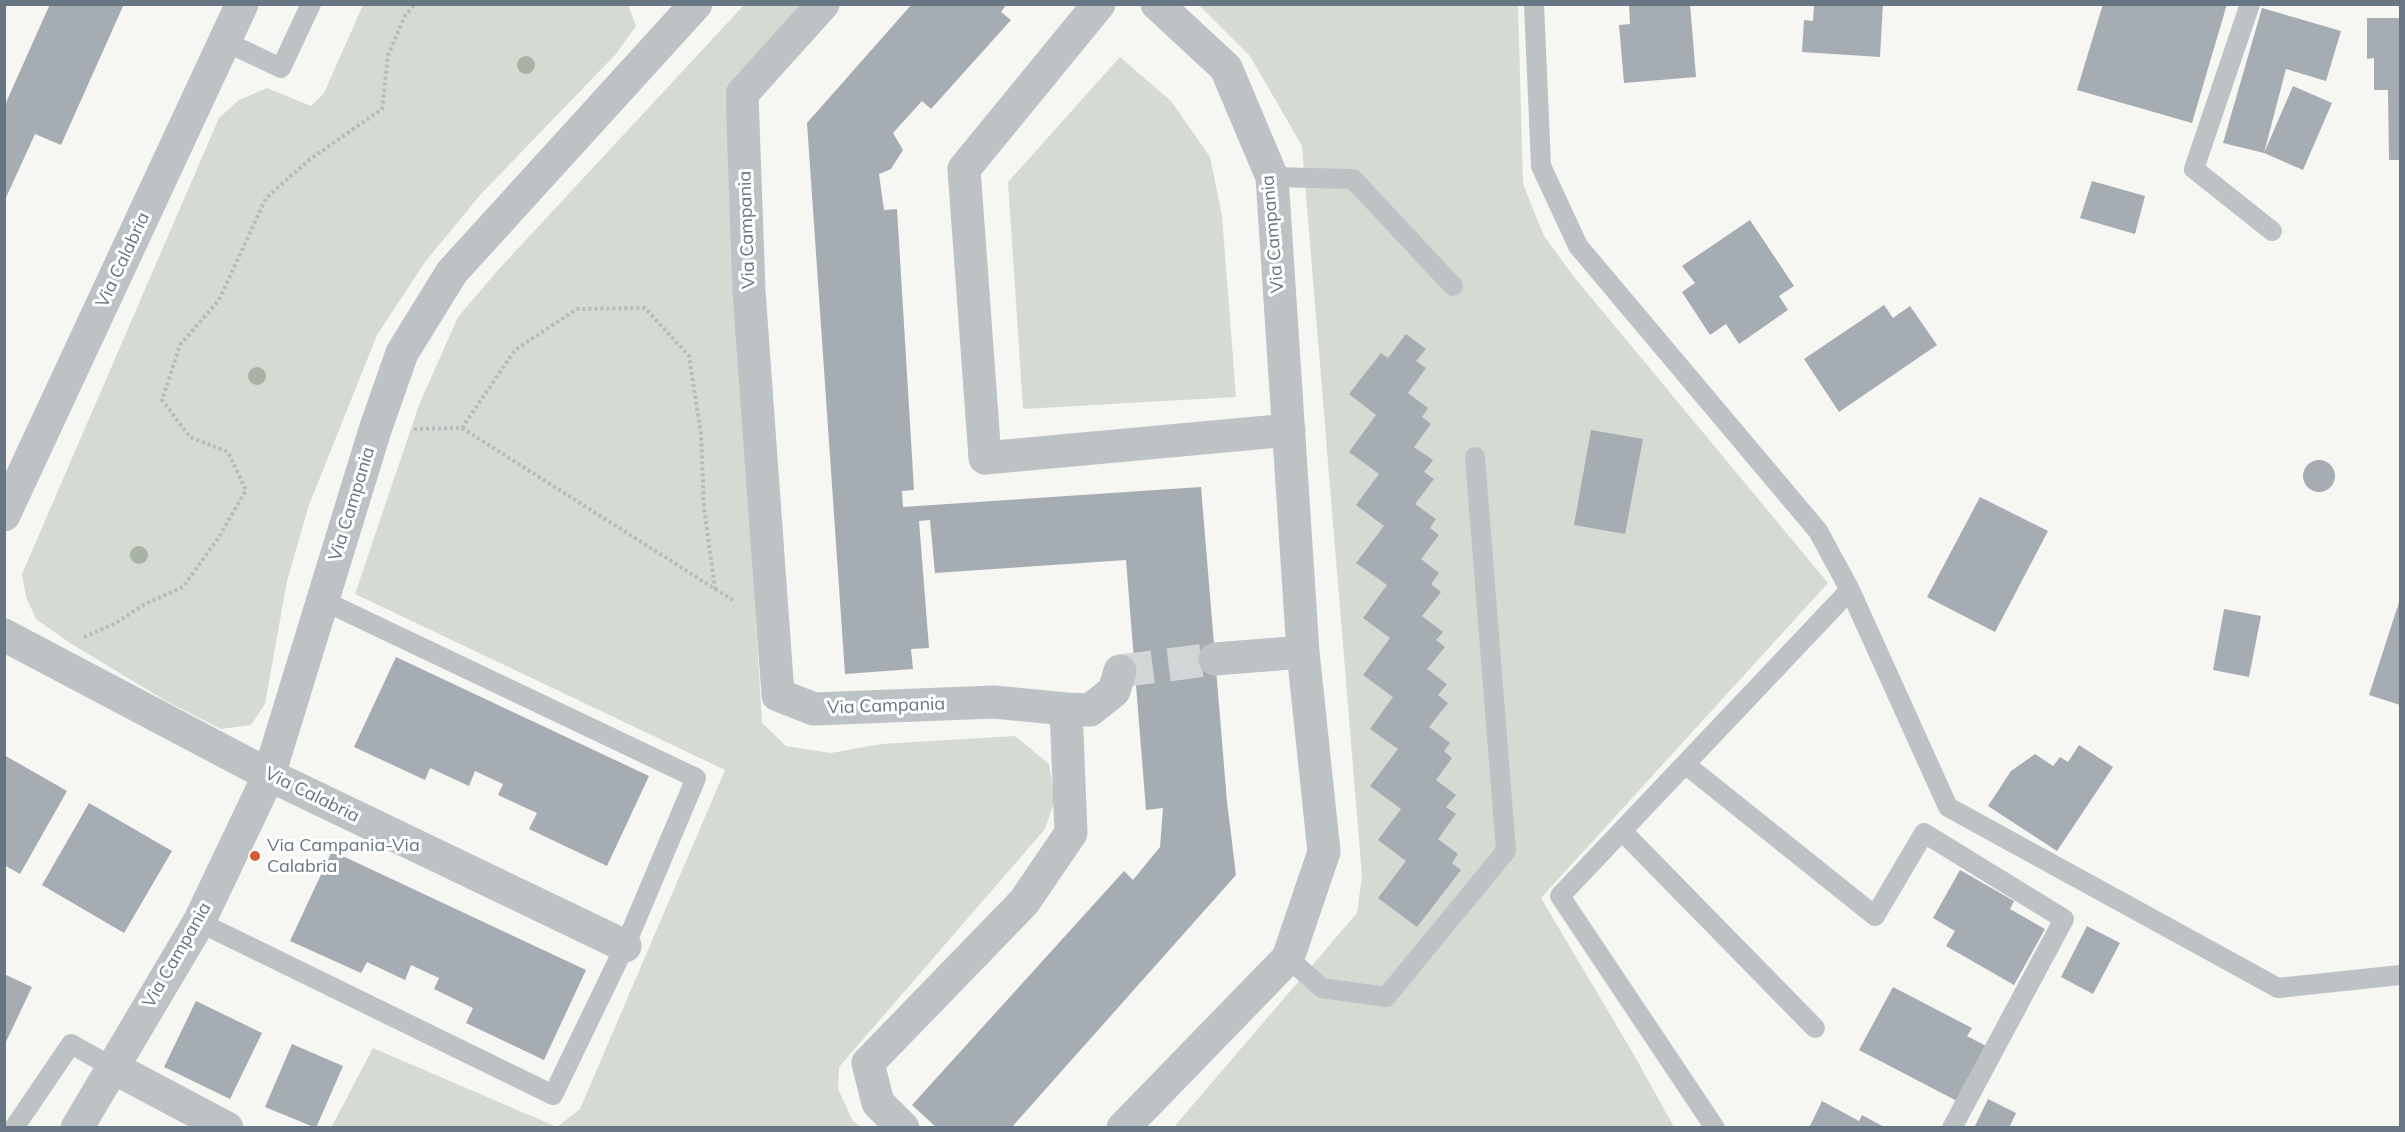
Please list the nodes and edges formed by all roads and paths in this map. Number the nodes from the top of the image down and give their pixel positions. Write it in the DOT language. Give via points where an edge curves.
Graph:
graph roads {
  1 [pos="242,4"];
  2 [pos="311,4"];
  3 [pos="415,4"];
  4 [pos="696,4"];
  5 [pos="823,4"];
  6 [pos="1099,4"];
  7 [pos="1157,4"];
  8 [pos="1534,4"];
  9 [pos="2250,4"];
  10 [pos="224,41"];
  11 [pos="1272,177"];
  12 [pos="2272,231"];
  13 [pos="1453,286"];
  14 [pos="462,428"];
  15 [pos="375,430"];
  16 [pos="1289,430"];
  17 [pos="1475,457"];
  18 [pos="4,515"];
  19 [pos="715,589"];
  20 [pos="1850,590"];
  21 [pos="322,600"];
  22 [pos="772,625"];
  23 [pos="4,635"];
  24 [pos="1303,652"];
  25 [pos="1215,659"];
  26 [pos="53,660"];
  27 [pos="1120,671"];
  28 [pos="1066,709"];
  29 [pos="1685,764"];
  30 [pos="269,775"];
  31 [pos="1622,831"];
  32 [pos="199,922"];
  33 [pos="625,946"];
  34 [pos="1288,958"];
  35 [pos="2400,975"];
  36 [pos="1815,1028"];
  37 [pos="112,1067"];
  38 [pos="15,1128"];
  39 [pos="77,1128"];
  40 [pos="227,1128"];
  41 [pos="903,1128"];
  42 [pos="1123,1128"];
  43 [pos="1715,1128"];
  44 [pos="1952,1128"];
  1 -- 10 [label="street, Via Calabria"];
  2 -- 10 [label="lane" via="281,68"];
  3 -- 26 [label="path" via="405,16 388,55 382,109 309,160 266,198 219,300 180,345 162,400 190,437 228,453 246,490 183,587 69,643"];
  4 -- 15 [label="street, Via Campania" via="452,272 402,353"];
  5 -- 22 [label="street, Via Campania" via="742,94 749,291"];
  6 -- 16 [label="street" via="964,169 985,458"];
  7 -- 11 [label="street, Via Campania" via="1226,68"];
  8 -- 20 [label="lane" via="1541,166 1578,246 1818,531"];
  9 -- 12 [label="lane" via="2194,169"];
  10 -- 18 [label="street, Via Calabria"];
  11 -- 13 [label="lane" via="1353,179"];
  11 -- 16 [label="street, Via Campania"];
  14 -- 15 [label="path"];
  14 -- 19 [label="path"];
  14 -- 19 [label="path" via="515,350 577,309 645,308 688,356 701,434 704,507"];
  15 -- 21 [label="street, Via Campania"];
  16 -- 24 [label="street, Via Campania"];
  17 -- 34 [label="lane" via="1506,851 1386,997 1322,988"];
  19 -- 22 [label="path"];
  20 -- 29 [label="lane"];
  20 -- 35 [label="lane" via="1948,807 2278,988"];
  21 -- 30 [label="street, Via Campania"];
  21 -- 33 [label="lane" via="696,778"];
  22 -- 28 [label="street, Via Campania" via="778,695 814,709 994,702"];
  23 -- 26 [label="street, Via Calabria"];
  24 -- 25 [label="street"];
  24 -- 34 [label="street, Via Campania" via="1323,852"];
  26 -- 30 [label="street, Via Calabria"];
  27 -- 28 [label="street" via="1114,691 1090,710"];
  28 -- 41 [label="street" via="1071,833 1024,902 868,1063 878,1103"];
  29 -- 31 [label="lane"];
  29 -- 44 [label="lane" via="1875,916 1924,833 2064,919"];
  30 -- 32 [label="street, Via Campania"];
  30 -- 33 [label="street, Via Calabria"];
  31 -- 36 [label="lane"];
  31 -- 43 [label="lane" via="1560,896"];
  32 -- 33 [label="lane" via="553,1095"];
  32 -- 37 [label="street, Via Campania"];
  34 -- 42 [label="street, Via Campania"];
  37 -- 38 [label="lane" via="71,1044"];
  37 -- 39 [label="street, Via Campania"];
  37 -- 40 [label="street"];
}
